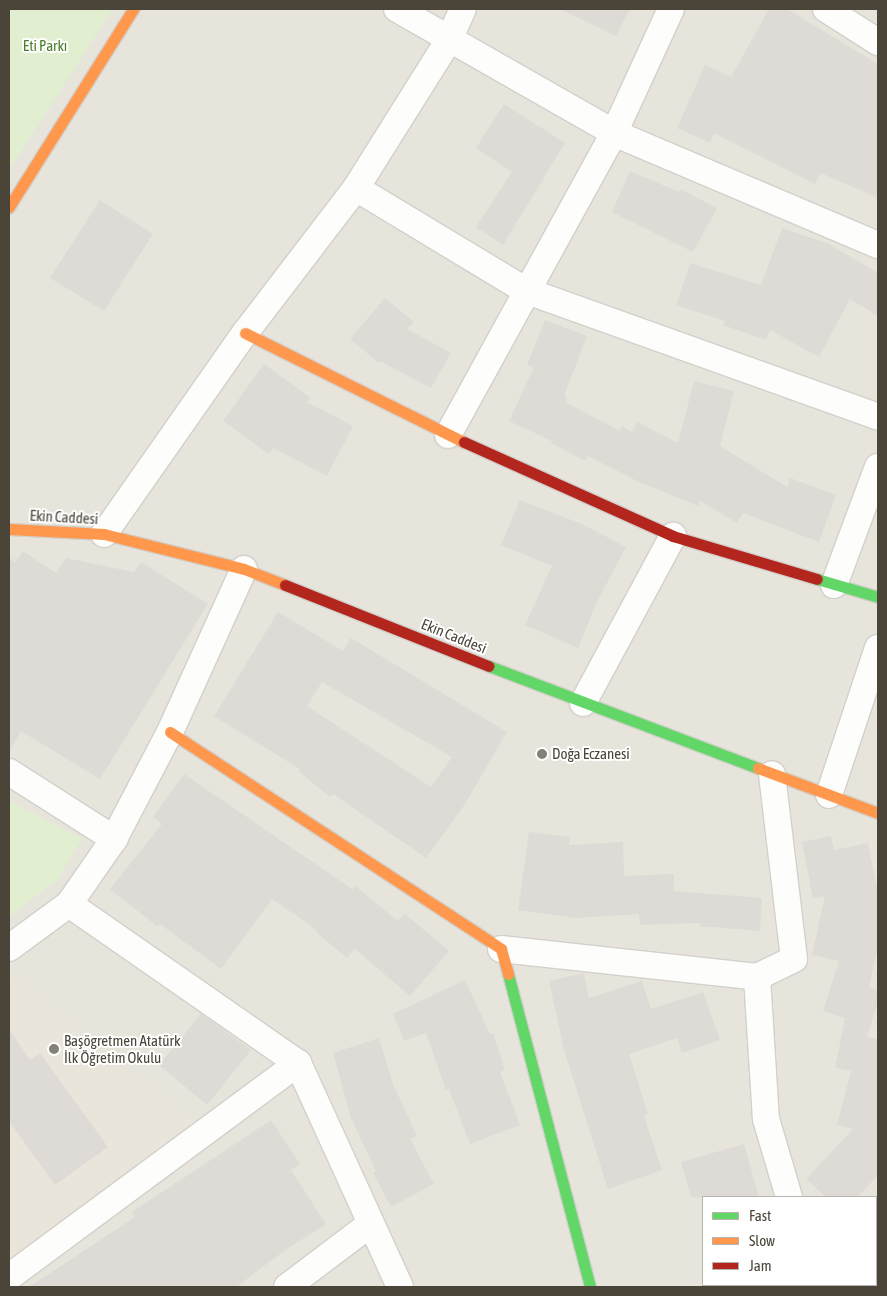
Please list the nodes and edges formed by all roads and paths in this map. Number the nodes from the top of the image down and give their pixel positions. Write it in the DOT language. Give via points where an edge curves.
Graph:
graph roads {
  1 [pos="133,9"];
  2 [pos="397,9"];
  3 [pos="463,9"];
  4 [pos="671,9"];
  5 [pos="826,9"];
  6 [pos="449,40"];
  7 [pos="878,42"];
  8 [pos="614,132"];
  9 [pos="356,188"];
  10 [pos="9,207"];
  11 [pos="878,245"];
  12 [pos="527,291"];
  13 [pos="245,333"];
  14 [pos="878,417"];
  15 [pos="448,435"];
  16 [pos="878,467"];
  17 [pos="9,529"];
  18 [pos="104,534"];
  19 [pos="673,536"];
  20 [pos="244,570"];
  21 [pos="834,585"];
  22 [pos="878,596"];
  23 [pos="878,648"];
  24 [pos="583,703"];
  25 [pos="170,732"];
  26 [pos="9,772"];
  27 [pos="772,774"];
  28 [pos="830,794"];
  29 [pos="878,813"];
  30 [pos="114,839"];
  31 [pos="69,904"];
  32 [pos="9,948"];
  33 [pos="501,949"];
  34 [pos="757,977"];
  35 [pos="298,1063"];
  36 [pos="789,1196"];
  37 [pos="369,1225"];
  38 [pos="9,1276"];
  39 [pos="287,1287"];
  40 [pos="400,1287"];
  41 [pos="590,1287"];
  1 -- 10 [label="street"];
  2 -- 6 [label="street"];
  3 -- 6 [label="street"];
  4 -- 8 [label="street"];
  5 -- 7 [label="street"];
  6 -- 8 [label="street"];
  6 -- 9 [label="street"];
  8 -- 11 [label="street"];
  8 -- 12 [label="street"];
  9 -- 12 [label="street"];
  9 -- 13 [label="street"];
  12 -- 14 [label="street"];
  12 -- 15 [label="street"];
  13 -- 15 [label="street"];
  13 -- 18 [label="street"];
  15 -- 19 [label="street"];
  16 -- 21 [label="street"];
  17 -- 18 [label="street, Ekin Caddesi"];
  18 -- 20 [label="street, Ekin Caddesi"];
  19 -- 21 [label="street"];
  19 -- 24 [label="street"];
  20 -- 24 [label="street, Ekin Caddesi"];
  20 -- 25 [label="street"];
  21 -- 22 [label="street"];
  23 -- 28 [label="street"];
  24 -- 27 [label="street, Ekin Caddesi"];
  25 -- 30 [label="street"];
  25 -- 33 [label="street"];
  26 -- 30 [label="street"];
  27 -- 28 [label="street, Ekin Caddesi"];
  27 -- 34 [label="street" via="794,959"];
  28 -- 29 [label="street, Ekin Caddesi"];
  30 -- 31 [label="street"];
  31 -- 32 [label="street"];
  31 -- 35 [label="street"];
  33 -- 34 [label="street"];
  33 -- 41 [label="street"];
  34 -- 36 [label="street" via="766,1119"];
  35 -- 37 [label="street"];
  35 -- 38 [label="street"];
  37 -- 39 [label="street"];
  37 -- 40 [label="street"];
}
